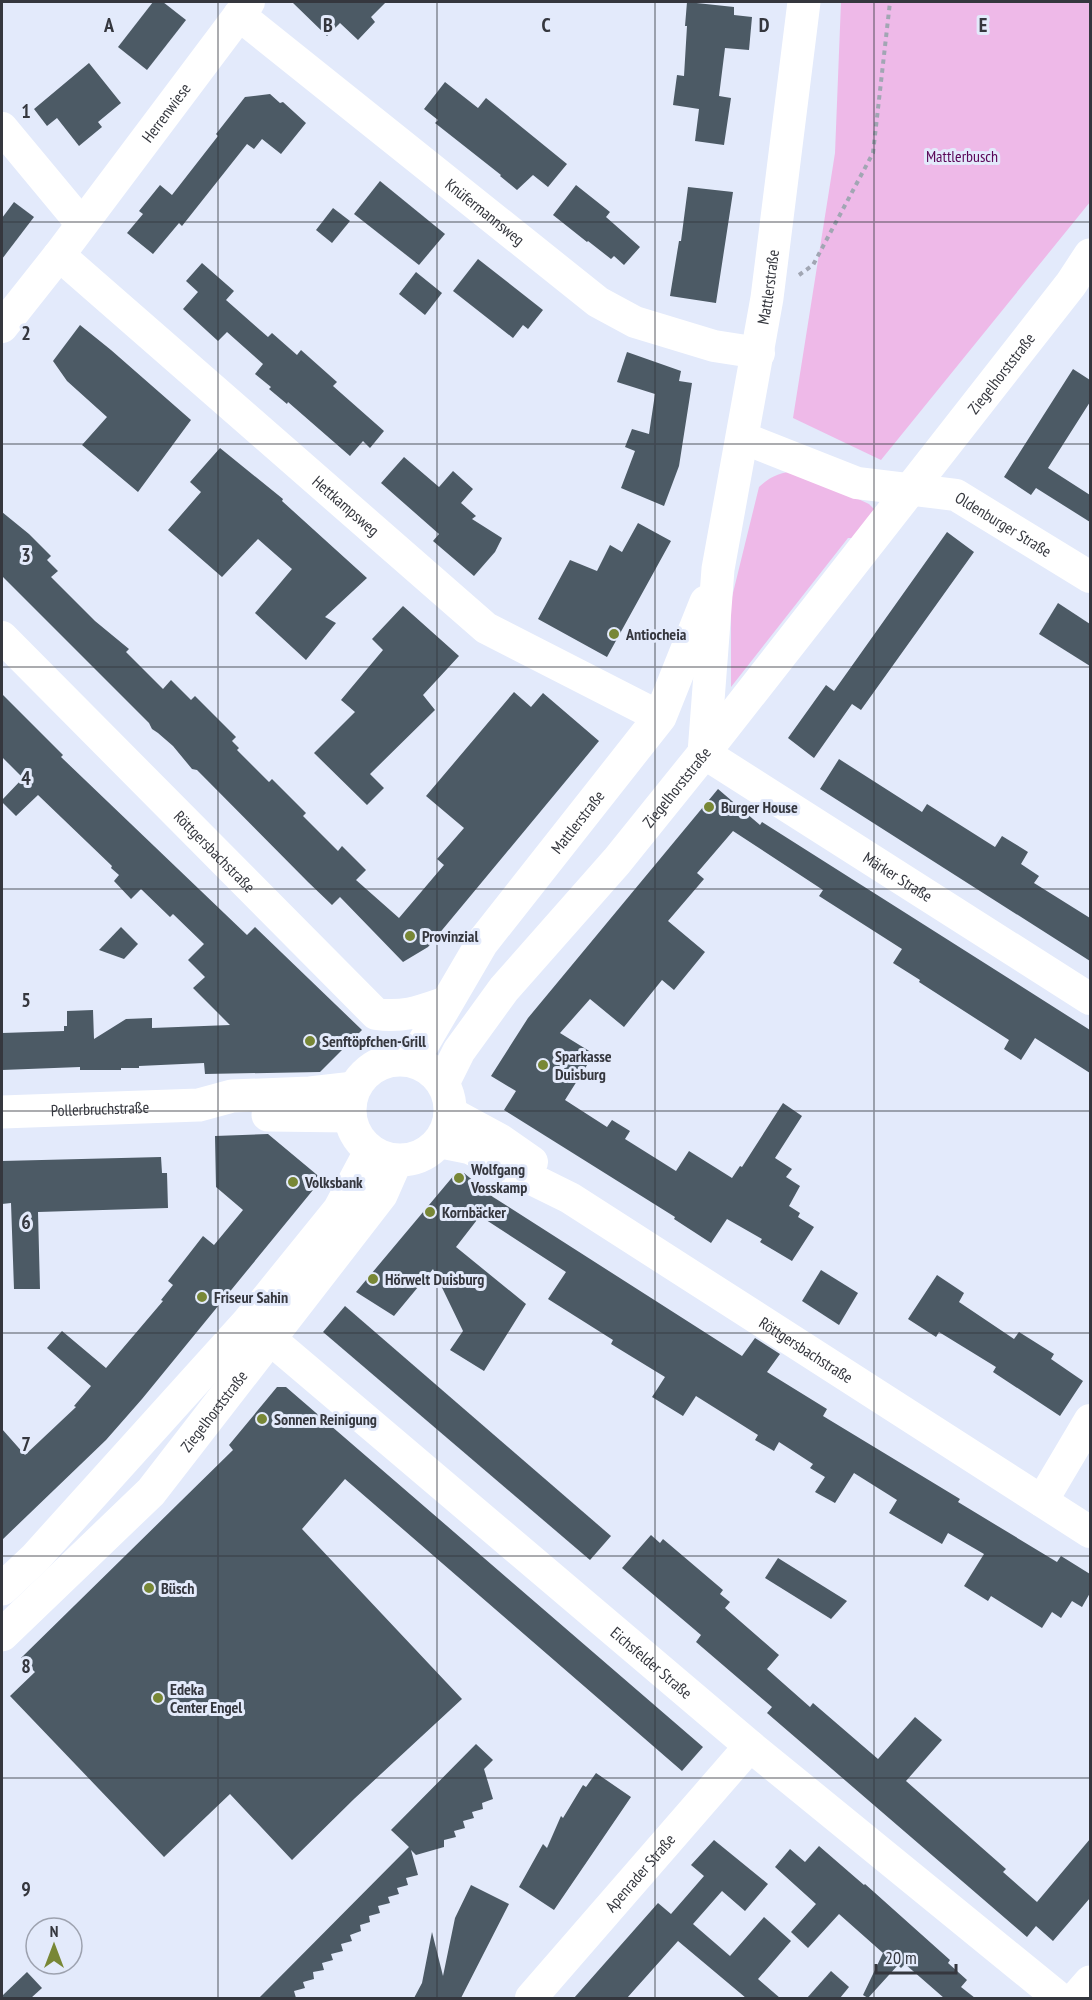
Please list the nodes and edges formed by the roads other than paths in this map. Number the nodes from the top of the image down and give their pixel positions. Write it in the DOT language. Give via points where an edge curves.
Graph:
graph roads {
  1 [pos="804,2"];
  2 [pos="244,8"];
  3 [pos="2,128"];
  4 [pos="81,223"];
  5 [pos="59,255"];
  6 [pos="1090,255"];
  7 [pos="2,327"];
  8 [pos="759,353"];
  9 [pos="743,438"];
  10 [pos="910,489"];
  11 [pos="718,569"];
  12 [pos="1090,577"];
  13 [pos="2,637"];
  14 [pos="660,717"];
  15 [pos="704,753"];
  16 [pos="1090,999"];
  17 [pos="447,1002"];
  18 [pos="413,1061"];
  19 [pos="352,1102"];
  20 [pos="2,1112"];
  21 [pos="444,1113"];
  22 [pos="383,1156"];
  23 [pos="259,1330"];
  24 [pos="1090,1420"];
  25 [pos="1042,1501"];
  26 [pos="1090,1532"];
  27 [pos="2,1589"];
  28 [pos="2,1635"];
  29 [pos="750,1746"];
  30 [pos="1090,1982"];
  31 [pos="531,1998"];
  32 [pos="1059,1998"];
  33 [pos="1076,1998"];
  1 -- 8 [label="street, Mattlerstraße"];
  2 -- 4 [label="street, Herrenwiese"];
  2 -- 8 [label="street, Knüfermannsweg" via="598,302 635,322 714,346"];
  3 -- 4 [label="street"];
  4 -- 5 [label="street, Herrenwiese"];
  5 -- 7 [label="street, Herrenwiese"];
  5 -- 14 [label="street, Hettkampsweg" via="486,628"];
  6 -- 10 [label="street, Ziegelhorststraße"];
  8 -- 9 [label="street, Mattlerstraße"];
  9 -- 10 [label="street" via="857,483"];
  9 -- 11 [label="street, Mattlerstraße"];
  10 -- 12 [label="street, Oldenburger Straße" via="956,495"];
  10 -- 15 [label="street, Ziegelhorststraße"];
  11 -- 14 [label="street, Mattlerstraße"];
  11 -- 15 [label="street, Mattlerstraße"];
  13 -- 17 [label="street, Röttgersbachstraße" via="376,1014 394,1017"];
  14 -- 17 [label="street, Mattlerstraße" via="482,943"];
  15 -- 16 [label="street, Märker Straße"];
  15 -- 21 [label="street, Ziegelhorststraße" via="617,861 504,989 459,1051"];
  17 -- 18 [label="street, Mattlerstraße"];
  18 -- 19 [label="street" via="384,1062 367,1072"];
  18 -- 21 [label="street" via="425,1066"];
  19 -- 20 [label="street, Pollerbruchstraße" via="310,1093 232,1096 199,1105"];
  19 -- 22 [label="street" via="353,1130 361,1143"];
  21 -- 22 [label="street, Ziegelhorststraße" via="427,1153 412,1160"];
  21 -- 25 [label="street, Röttgersbachstraße" via="469,1148 570,1198"];
  22 -- 23 [label="street, Ziegelhorststraße" via="339,1210"];
  23 -- 27 [label="street, Ziegelhorststraße"];
  23 -- 28 [label="street, Ziegelhorststraße" via="151,1492"];
  23 -- 29 [label="street, Eichsfelder Straße"];
  24 -- 25 [label="street"];
  25 -- 26 [label="street, Röttgersbachstraße"];
  29 -- 31 [label="street, Apenrader Straße"];
  29 -- 32 [label="street, Eichsfelder Straße"];
  30 -- 33 [label="street"];
}
